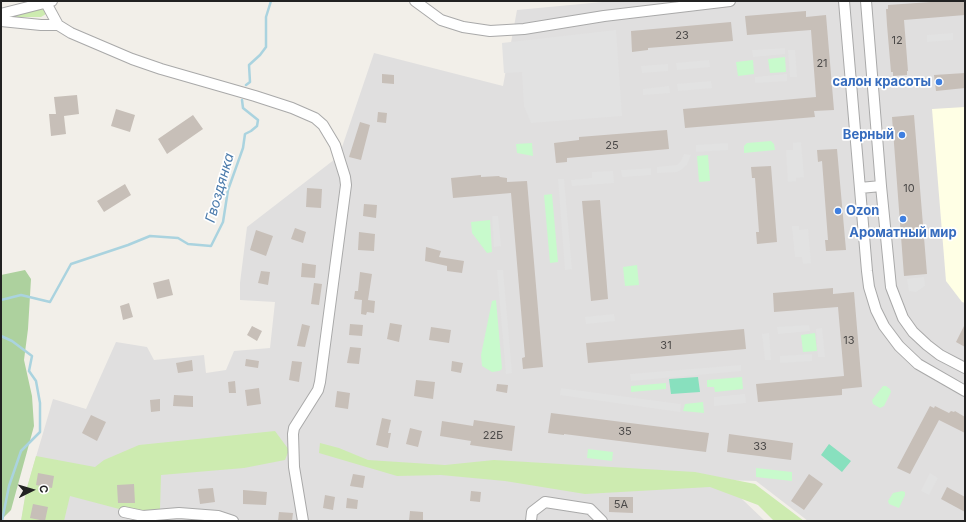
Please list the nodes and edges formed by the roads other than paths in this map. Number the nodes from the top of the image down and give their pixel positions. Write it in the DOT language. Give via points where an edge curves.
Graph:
graph roads {
  1 [pos="48,1"];
  2 [pos="415,1"];
  3 [pos="730,1"];
  4 [pos="844,1"];
  5 [pos="866,1"];
  6 [pos="1,14"];
  7 [pos="1,21"];
  8 [pos="58,24"];
  9 [pos="880,186"];
  10 [pos="860,188"];
  11 [pos="965,368"];
  12 [pos="965,391"];
  13 [pos="124,512"];
  14 [pos="233,521"];
  15 [pos="303,521"];
  16 [pos="531,521"];
  17 [pos="602,521"];
  1 -- 6 [label="street"];
  1 -- 8 [label="street"];
  2 -- 3 [label="street" via="441,20 463,27 490,31 524,29 604,16"];
  4 -- 10 [label="street"];
  5 -- 9 [label="street"];
  7 -- 8 [label="street"];
  8 -- 15 [label="street" via="71,33 132,59 255,96 316,118 335,145 346,185 320,382 318,390 292,434 294,467"];
  9 -- 10 [label="street"];
  9 -- 11 [label="street" via="891,287 903,318 927,345"];
  10 -- 12 [label="street" via="869,288 884,326 899,346 918,364"];
  13 -- 14 [label="street" via="143,516 175,513 212,515"];
  16 -- 17 [label="street" via="532,512 545,502 590,509"];
}
